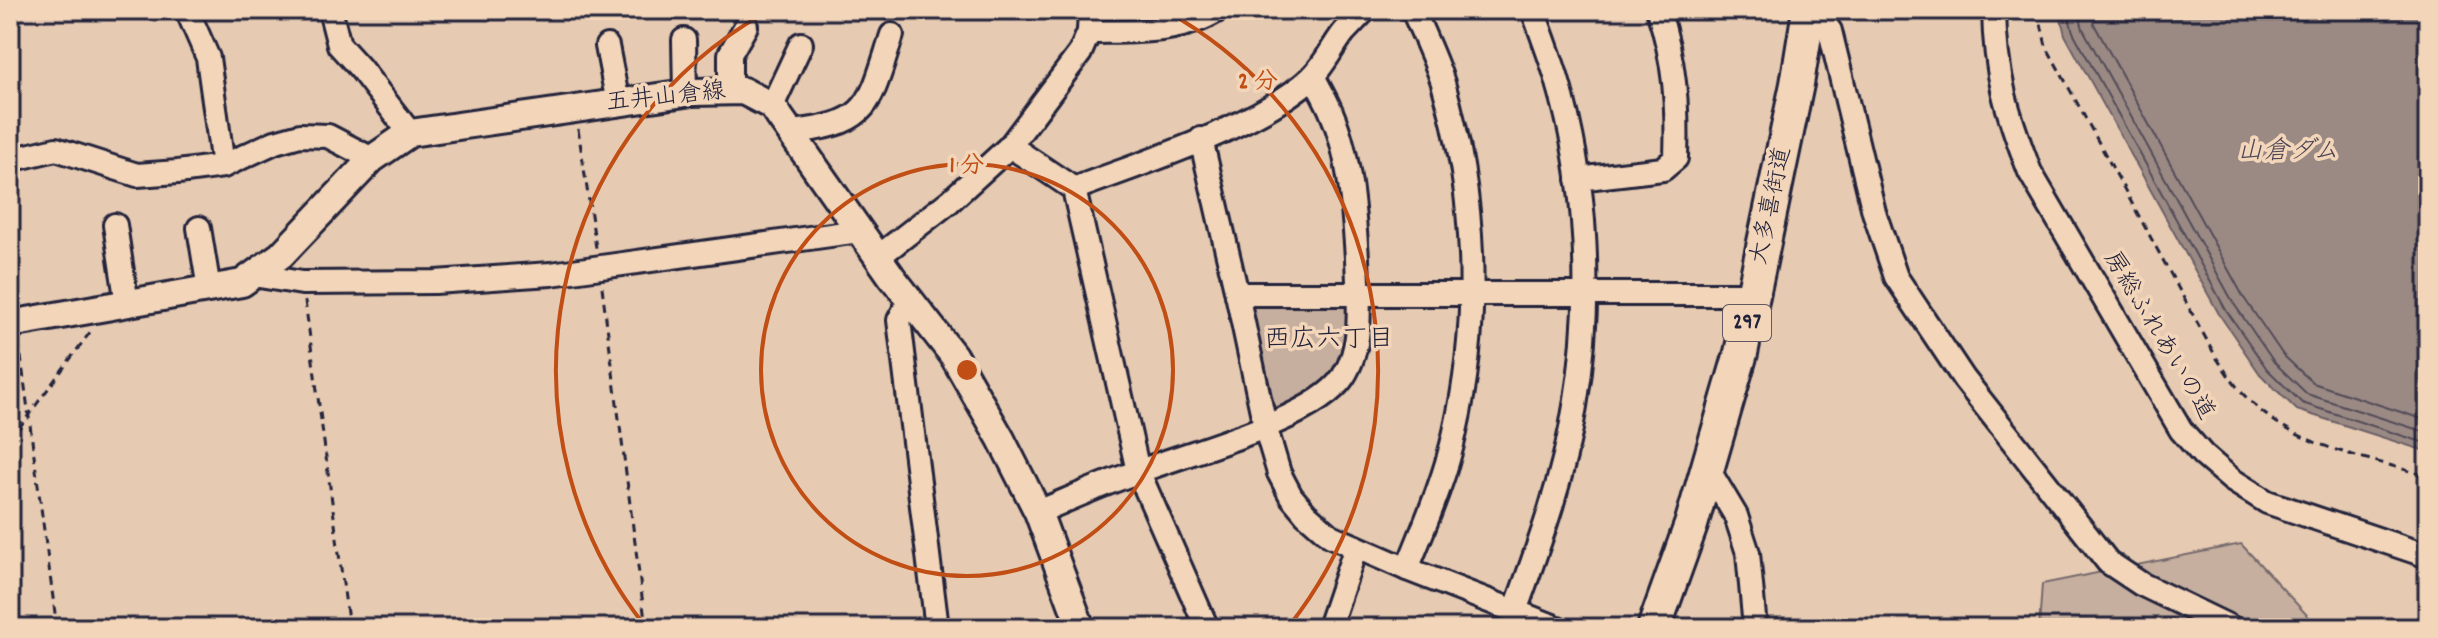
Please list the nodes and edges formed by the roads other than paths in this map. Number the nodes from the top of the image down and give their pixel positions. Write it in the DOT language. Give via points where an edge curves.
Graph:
graph roads {
  1 [pos="187,10"];
  2 [pos="330,10"];
  3 [pos="1218,10"];
  4 [pos="1365,10"];
  5 [pos="1413,10"];
  6 [pos="1533,10"];
  7 [pos="1658,10"];
  8 [pos="1809,10"];
  9 [pos="1815,10"];
  10 [pos="1994,10"];
  11 [pos="1090,21"];
  12 [pos="746,26"];
  13 [pos="892,35"];
  14 [pos="684,40"];
  15 [pos="801,44"];
  16 [pos="607,46"];
  17 [pos="1313,76"];
  18 [pos="730,91"];
  19 [pos="685,93"];
  20 [pos="618,103"];
  21 [pos="772,106"];
  22 [pos="790,132"];
  23 [pos="410,133"];
  24 [pos="1201,139"];
  25 [pos="1010,146"];
  26 [pos="372,159"];
  27 [pos="10,160"];
  28 [pos="223,166"];
  29 [pos="1578,179"];
  30 [pos="1074,189"];
  31 [pos="115,225"];
  32 [pos="199,228"];
  33 [pos="859,231"];
  34 [pos="878,257"];
  35 [pos="253,275"];
  36 [pos="209,289"];
  37 [pos="1473,293"];
  38 [pos="1586,293"];
  39 [pos="1237,294"];
  40 [pos="1358,294"];
  41 [pos="1753,294"];
  42 [pos="910,300"];
  43 [pos="127,304"];
  44 [pos="13,324"];
  45 [pos="1265,426"];
  46 [pos="1708,469"];
  47 [pos="1138,471"];
  48 [pos="1038,512"];
  49 [pos="1356,547"];
  50 [pos="2428,556"];
  51 [pos="1407,569"];
  52 [pos="1515,611"];
  53 [pos="1329,627"];
  54 [pos="937,628"];
  55 [pos="1081,628"];
  56 [pos="1207,628"];
  57 [pos="1558,628"];
  58 [pos="1654,628"];
  59 [pos="1755,628"];
  60 [pos="2232,628"];
  1 -- 28 [label="street" via="208,58"];
  2 -- 23 [label="street" via="339,45"];
  3 -- 11 [label="street" via="1203,20 1172,27"];
  4 -- 17 [label="street"];
  5 -- 37 [label="street" via="1442,80 1462,159"];
  6 -- 29 [label="street" via="1558,82"];
  7 -- 29 [label="street" via="1670,47 1678,116 1676,158 1663,169"];
  8 -- 41 [label="highway, 大多喜街道 / 297"];
  9 -- 60 [label="street" via="1830,31 1874,212 1896,277 1964,379 2108,562"];
  10 -- 50 [label="street, 房総ふれあいの道" via="2001,87 2030,172 2181,430 2232,480 2267,502"];
  11 -- 25 [label="street" via="1080,53"];
  12 -- 18 [label="street" via="730,54"];
  13 -- 22 [label="street" via="869,101 850,120"];
  14 -- 19 [label="street"];
  15 -- 21 [label="street"];
  16 -- 20 [label="street"];
  17 -- 24 [label="street" via="1247,119"];
  17 -- 40 [label="street" via="1333,115 1348,176"];
  18 -- 19 [label="main road, 五井山倉線"];
  18 -- 21 [label="main road, 五井山倉線" via="743,91"];
  19 -- 20 [label="main road, 五井山倉線"];
  20 -- 23 [label="main road, 五井山倉線"];
  21 -- 22 [label="main road"];
  22 -- 33 [label="main road"];
  23 -- 26 [label="main road, 五井山倉線"];
  24 -- 30 [label="street"];
  24 -- 39 [label="street"];
  25 -- 30 [label="street"];
  25 -- 34 [label="street"];
  26 -- 28 [label="street" via="328,136 300,135"];
  26 -- 35 [label="main road, 五井山倉線" via="281,255"];
  27 -- 28 [label="street" via="56,149 137,175"];
  29 -- 38 [label="street"];
  30 -- 47 [label="street"];
  31 -- 43 [label="street"];
  32 -- 36 [label="street"];
  33 -- 34 [label="main road"];
  33 -- 35 [label="street" via="551,274 302,283"];
  34 -- 42 [label="main road"];
  35 -- 36 [label="main road, 五井山倉線" via="242,283"];
  36 -- 43 [label="main road, 五井山倉線"];
  37 -- 38 [label="street"];
  37 -- 40 [label="street"];
  37 -- 51 [label="street" via="1455,433"];
  38 -- 41 [label="street"];
  38 -- 52 [label="street" via="1575,408 1541,539"];
  39 -- 40 [label="street"];
  39 -- 45 [label="street"];
  40 -- 45 [label="street" via="1357,336 1343,377 1314,403"];
  41 -- 46 [label="highway, 大多喜街道 / 297"];
  42 -- 48 [label="main road" via="953,355"];
  42 -- 54 [label="street" via="899,320"];
  43 -- 44 [label="main road, 五井山倉線"];
  45 -- 47 [label="street"];
  45 -- 49 [label="street" via="1291,496 1331,536"];
  46 -- 58 [label="highway, 大多喜街道 / 297"];
  46 -- 59 [label="street" via="1736,516 1748,553"];
  47 -- 48 [label="street"];
  47 -- 56 [label="street"];
  48 -- 55 [label="main road"];
  49 -- 51 [label="street"];
  49 -- 53 [label="street"];
  51 -- 52 [label="street"];
  52 -- 57 [label="street"];
}
